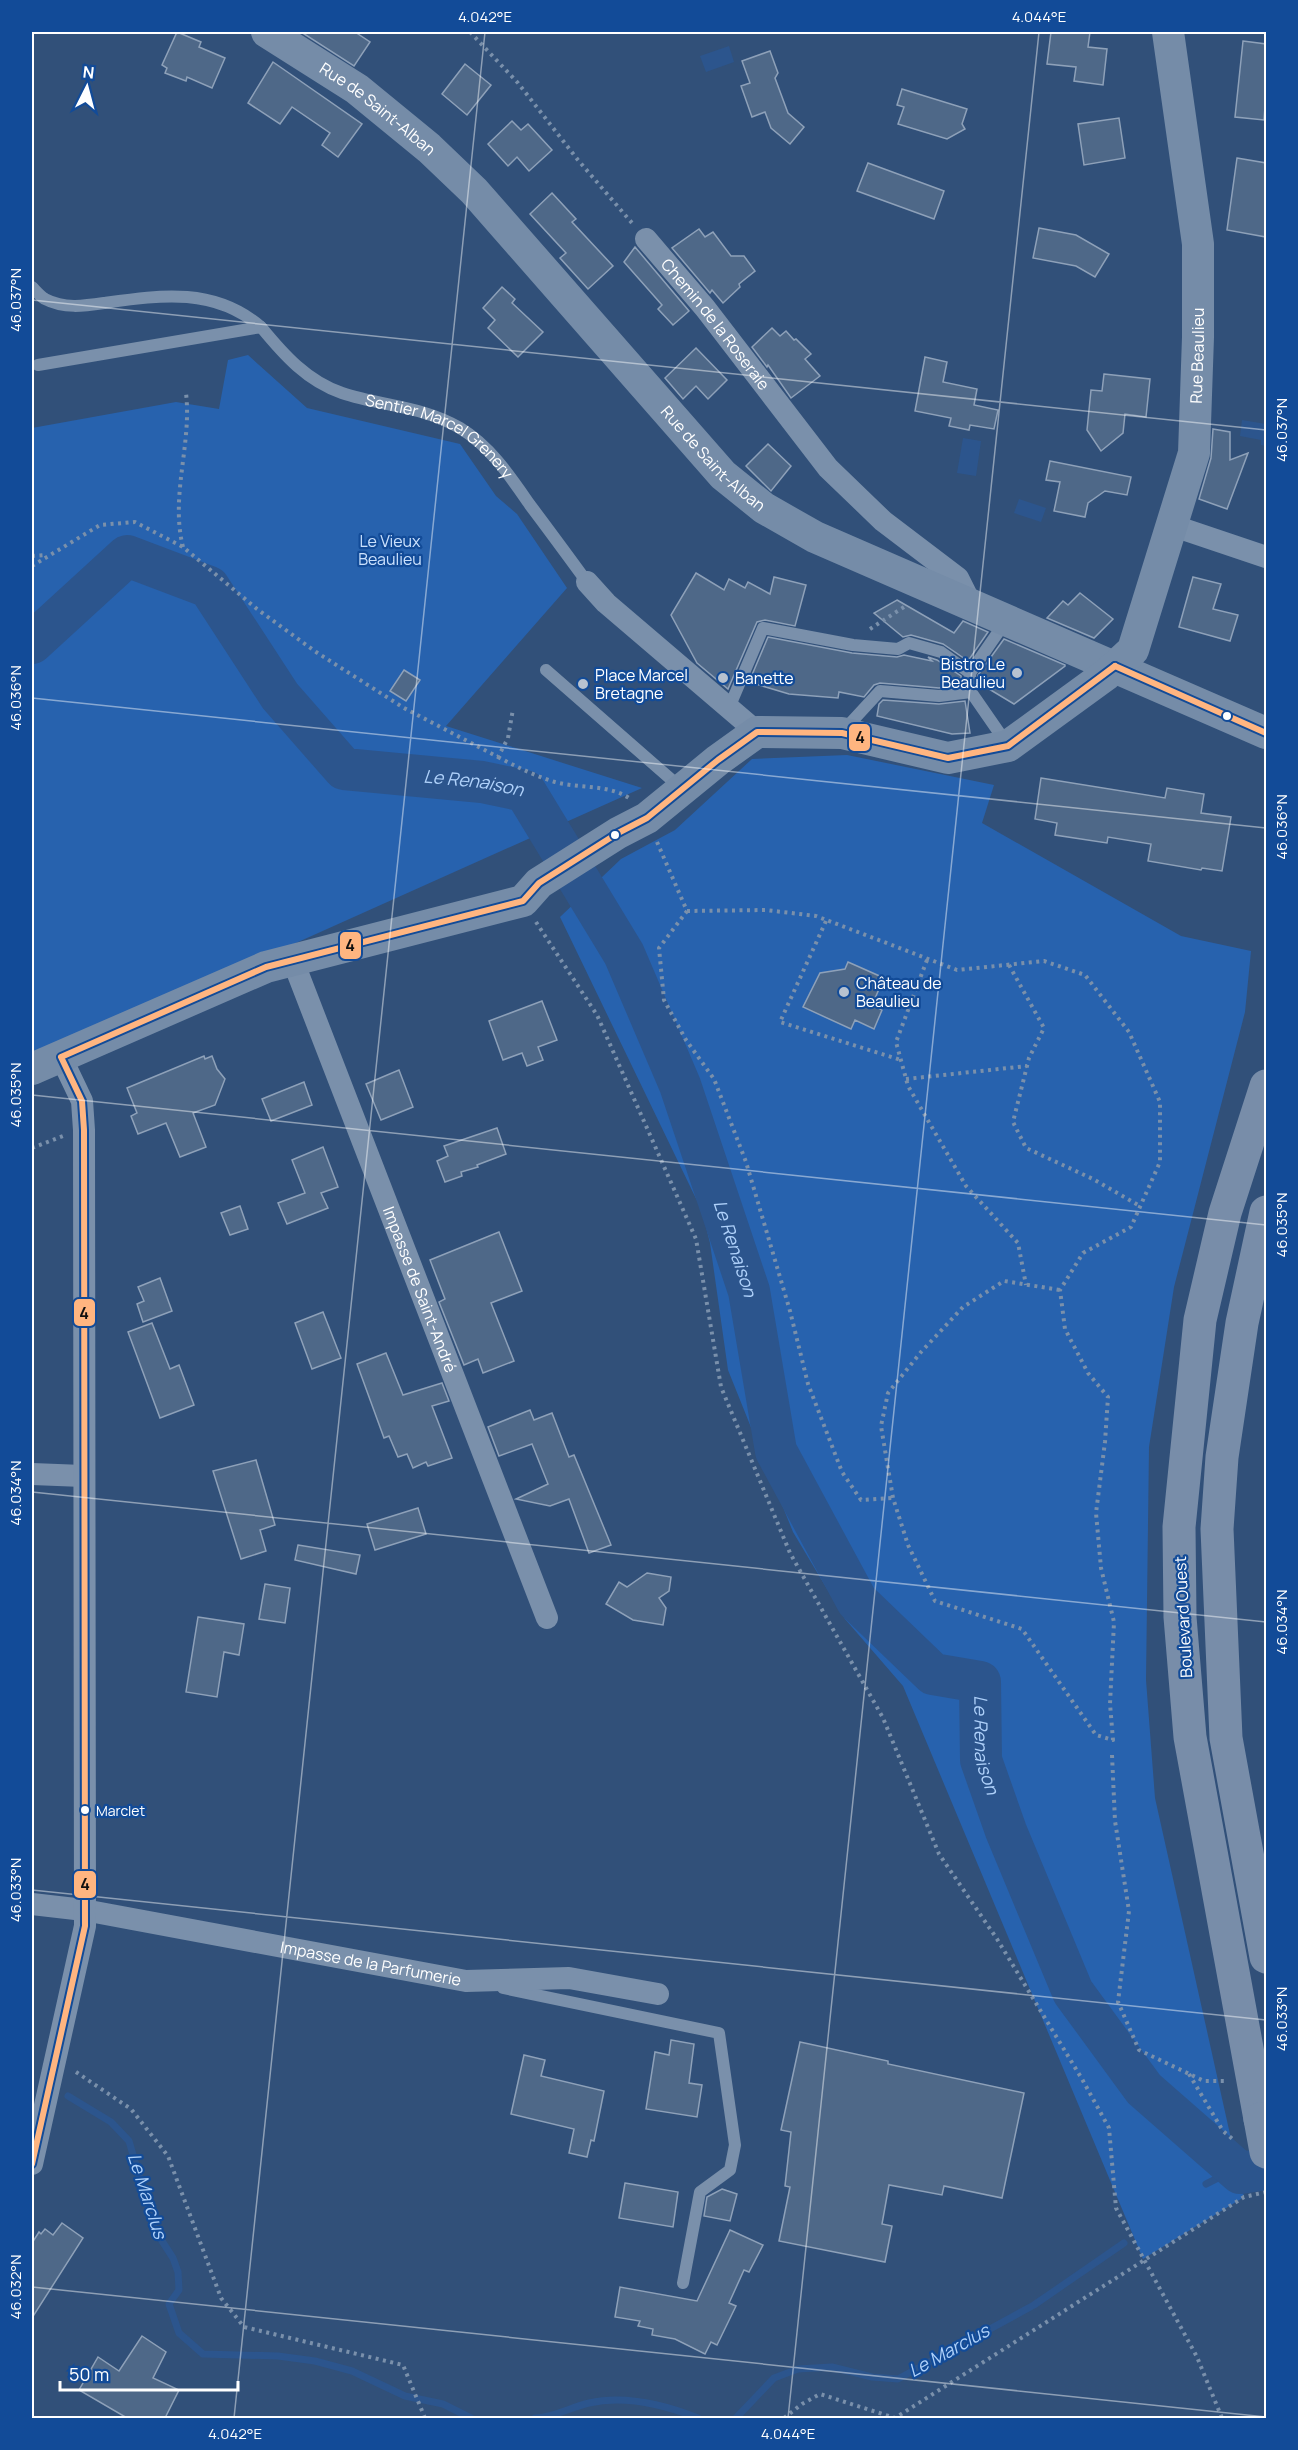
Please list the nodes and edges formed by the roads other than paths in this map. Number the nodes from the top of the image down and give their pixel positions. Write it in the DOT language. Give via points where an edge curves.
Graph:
graph roads {
  1 [pos="267,32"];
  2 [pos="1168,32"];
  3 [pos="646,239"];
  4 [pos="32,287"];
  5 [pos="261,327"];
  6 [pos="38,365"];
  7 [pos="1171,525"];
  8 [pos="1266,557"];
  9 [pos="586,582"];
  10 [pos="971,604"];
  11 [pos="999,631"];
  12 [pos="1115,666"];
  13 [pos="546,670"];
  14 [pos="970,673"];
  15 [pos="971,692"];
  16 [pos="729,708"];
  17 [pos="757,732"];
  18 [pos="842,733"];
  19 [pos="1266,733"];
  20 [pos="1008,746"];
  21 [pos="682,789"];
  22 [pos="293,961"];
  23 [pos="63,1063"];
  24 [pos="32,1069"];
  25 [pos="32,1082"];
  26 [pos="1266,1086"];
  27 [pos="1266,1212"];
  28 [pos="32,1474"];
  29 [pos="83,1476"];
  30 [pos="548,1618"];
  31 [pos="32,1904"];
  32 [pos="84,1910"];
  33 [pos="1266,1957"];
  34 [pos="466,1981"];
  35 [pos="658,1994"];
  36 [pos="1253,2149"];
  37 [pos="32,2164"];
  38 [pos="683,2283"];
  1 -- 10 [label="street, Rue de Saint-Alban" via="357,89 437,155 482,200 723,475 764,508 816,537"];
  2 -- 7 [label="street, Rue Beaulieu" via="1198,244 1194,453"];
  3 -- 10 [label="street, Chemin de la Roseraie" via="705,308 828,468 883,520 958,578"];
  4 -- 5 [label="lane, Sentier Marcel Grenery" via="45,299 76,307 166,296 205,298 236,308"];
  5 -- 6 [label="lane"];
  5 -- 9 [label="lane, Sentier Marcel Grenery" via="295,366 325,386 424,412 475,438 502,466"];
  7 -- 8 [label="street"];
  7 -- 12 [label="street, Rue Beaulieu" via="1133,650"];
  9 -- 16 [label="street, Sentier Marcel Grenery"];
  10 -- 12 [label="street, Rue de Saint-Alban"];
  11 -- 14 [label="lane"];
  12 -- 19 [label="street, Rue de Saint-Alban"];
  12 -- 20 [label="street, Rue Beaulieu"];
  13 -- 21 [label="lane"];
  14 -- 15 [label="lane"];
  14 -- 16 [label="lane" via="941,652 909,643 898,649 853,645 763,627"];
  15 -- 18 [label="lane" via="939,696 880,691"];
  15 -- 20 [label="lane"];
  16 -- 17 [label="street, Sentier Marcel Grenery"];
  17 -- 18 [label="street"];
  17 -- 21 [label="street"];
  18 -- 20 [label="street" via="948,758"];
  21 -- 22 [label="street" via="647,818 531,892"];
  22 -- 23 [label="street" via="266,979"];
  22 -- 30 [label="street, Impasse de Saint-André"];
  23 -- 24 [label="street"];
  23 -- 25 [label="street"];
  23 -- 29 [label="street" via="82,1101 84,1130"];
  26 -- 36 [label="main road, Boulevard Ouest, bridge" via="1225,1213 1200,1320 1179,1527 1180,1617 1190,1737 1260,2119"];
  27 -- 33 [label="main road" via="1242,1323 1222,1457 1217,1529 1226,1738"];
  28 -- 29 [label="street"];
  29 -- 32 [label="street"];
  31 -- 32 [label="street, Impasse de la Parfumerie"];
  32 -- 34 [label="street, Impasse de la Parfumerie"];
  32 -- 37 [label="street" via="85,1926"];
  34 -- 35 [label="street, Impasse de la Parfumerie" via="569,1978"];
  34 -- 38 [label="lane" via="719,2033 735,2145 730,2170 700,2192"];
}
